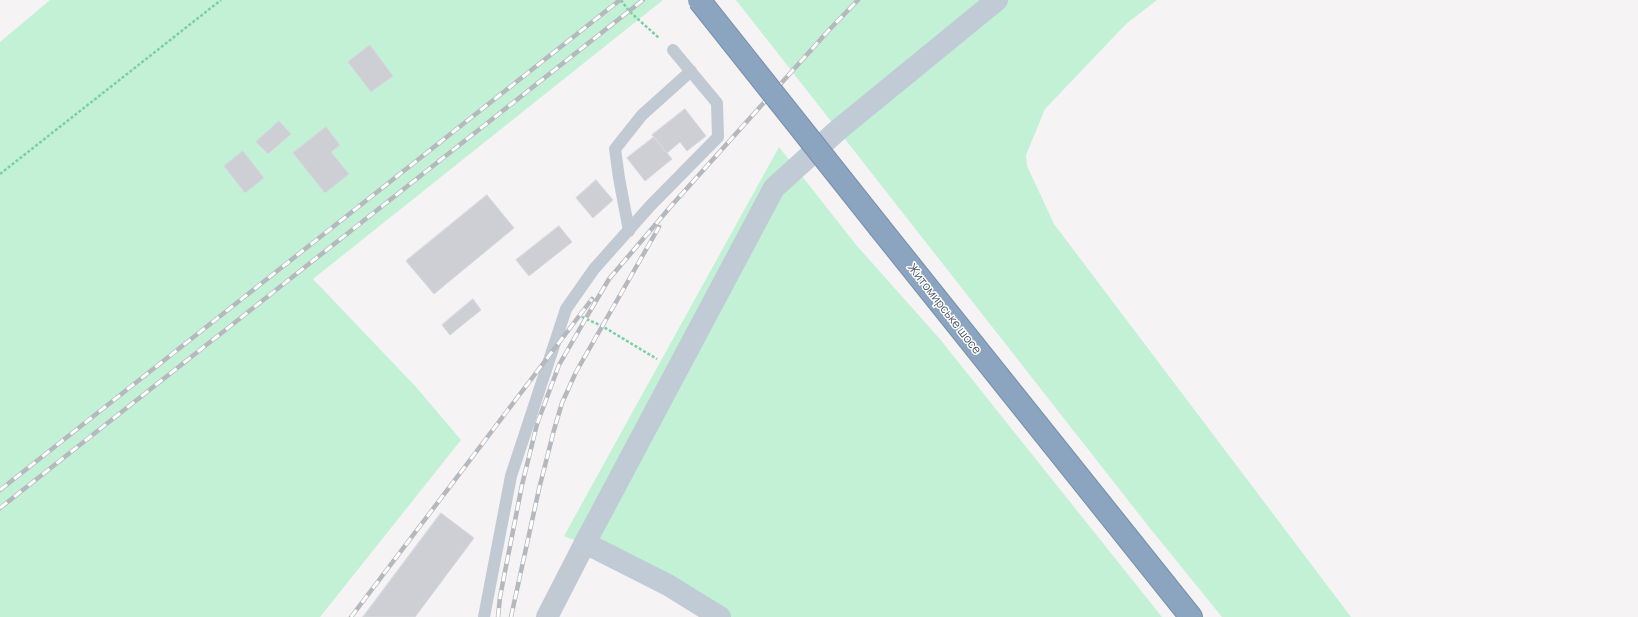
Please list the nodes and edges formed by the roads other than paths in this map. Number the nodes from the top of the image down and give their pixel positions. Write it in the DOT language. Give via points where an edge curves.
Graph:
graph roads {
  1 [pos="699,0"];
  2 [pos="997,0"];
  3 [pos="673,50"];
  4 [pos="691,71"];
  5 [pos="629,230"];
  6 [pos="585,543"];
  7 [pos="484,617"];
  8 [pos="547,617"];
  9 [pos="720,617"];
  10 [pos="1191,617"];
  1 -- 10 [label="highway, Житомирське шосе, bridge"];
  2 -- 6 [label="street" via="838,130 774,188"];
  3 -- 4 [label="lane"];
  4 -- 5 [label="lane" via="642,115 615,149"];
  4 -- 5 [label="lane" via="717,103 718,137"];
  5 -- 7 [label="lane" via="594,269 566,309 511,476"];
  6 -- 8 [label="street"];
  6 -- 9 [label="street" via="668,585"];
}
